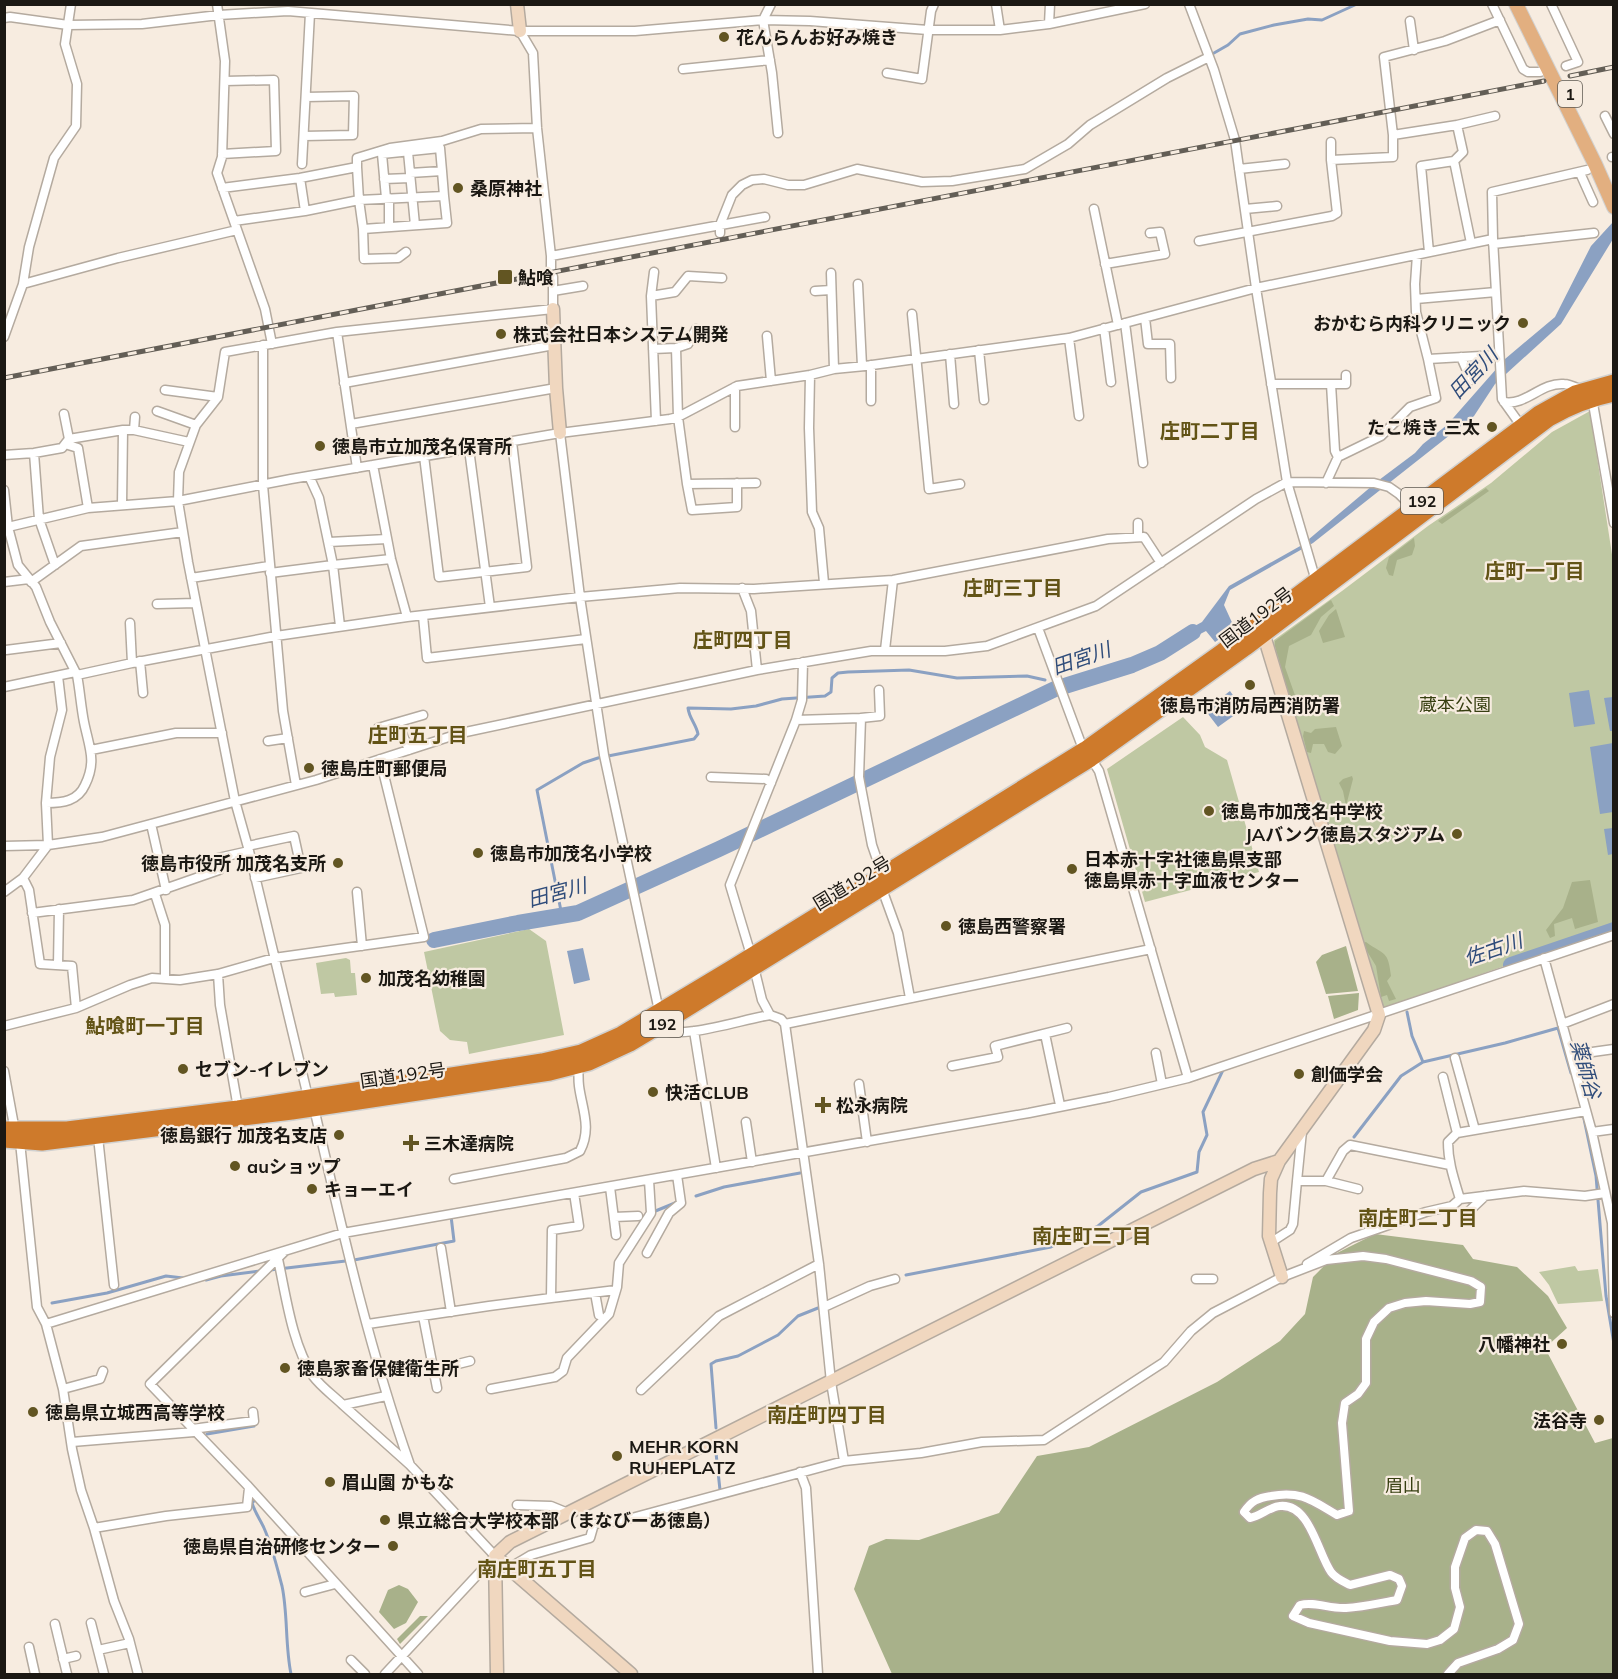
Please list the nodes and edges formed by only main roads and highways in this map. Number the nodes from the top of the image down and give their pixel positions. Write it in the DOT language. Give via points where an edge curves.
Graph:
graph roads {
  1 [pos="1516,4"];
  2 [pos="1526,4"];
  3 [pos="1614,184"];
  4 [pos="1614,207"];
  5 [pos="1614,382"];
  6 [pos="1587,394"];
  7 [pos="1614,394"];
  8 [pos="1417,512"];
  9 [pos="1262,629"];
  10 [pos="752,962"];
  11 [pos="311,1103"];
  12 [pos="11,1136"];
  1 -- 4 [label="main road, 1"];
  2 -- 3 [label="main road, 1"];
  5 -- 6 [label="highway, 国道192号 / 192"];
  6 -- 7 [label="highway, 国道192号 / 192"];
  6 -- 8 [label="highway, 国道192号 / 192" via="1524,431"];
  8 -- 9 [label="highway, 国道192号 / 192"];
  8 -- 9 [label="highway, 国道192号 / 192" via="1316,581"];
  9 -- 10 [label="highway, 国道192号 / 192" via="1088,754"];
  10 -- 11 [label="highway, 国道192号 / 192" via="581,1053"];
  10 -- 11 [label="highway, 国道192号 / 192" via="655,1029 578,1066 509,1080"];
  11 -- 12 [label="highway, 国道192号 / 192" via="238,1108"];
  11 -- 12 [label="highway, 国道192号 / 192" via="98,1137 42,1143"];
}
